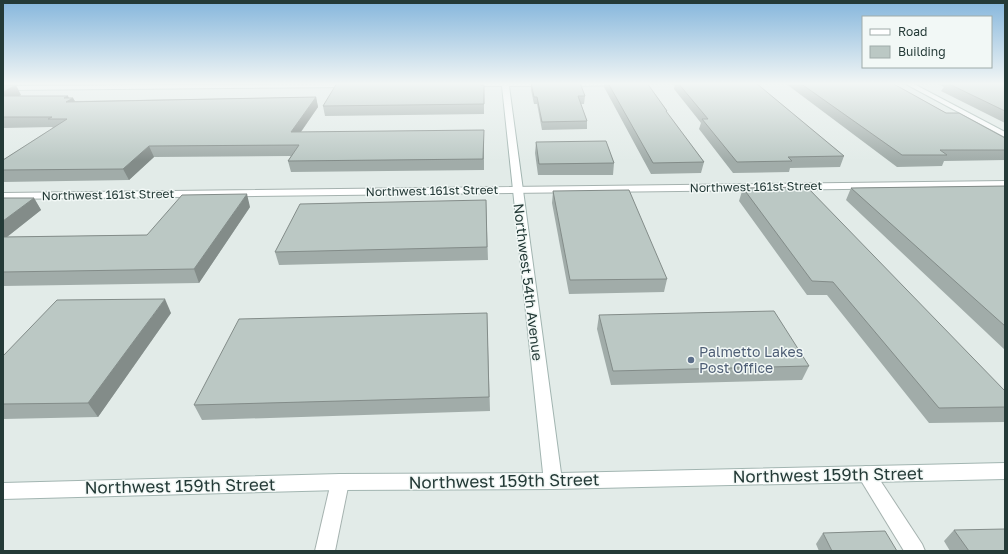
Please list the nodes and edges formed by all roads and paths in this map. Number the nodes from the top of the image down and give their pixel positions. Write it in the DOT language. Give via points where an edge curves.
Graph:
graph roads {
  1 [pos="508,109"];
  2 [pos="957,109"];
  3 [pos="1005,134"];
  4 [pos="1005,184"];
  5 [pos="517,190"];
  6 [pos="3,196"];
  7 [pos="1005,471"];
  8 [pos="866,474"];
  9 [pos="553,481"];
  10 [pos="340,482"];
  11 [pos="3,490"];
  12 [pos="325,551"];
  13 [pos="915,551"];
  1 -- 5 [label="street, Northwest 54th Avenue"];
  2 -- 3 [label="street"];
  4 -- 5 [label="street, Northwest 161st Street"];
  5 -- 6 [label="street, Northwest 161st Street"];
  5 -- 9 [label="street, Northwest 54th Avenue"];
  7 -- 8 [label="street, Northwest 159th Street"];
  8 -- 9 [label="street, Northwest 159th Street"];
  8 -- 13 [label="street"];
  9 -- 10 [label="street, Northwest 159th Street"];
  10 -- 11 [label="street, Northwest 159th Street"];
  10 -- 12 [label="street"];
}
